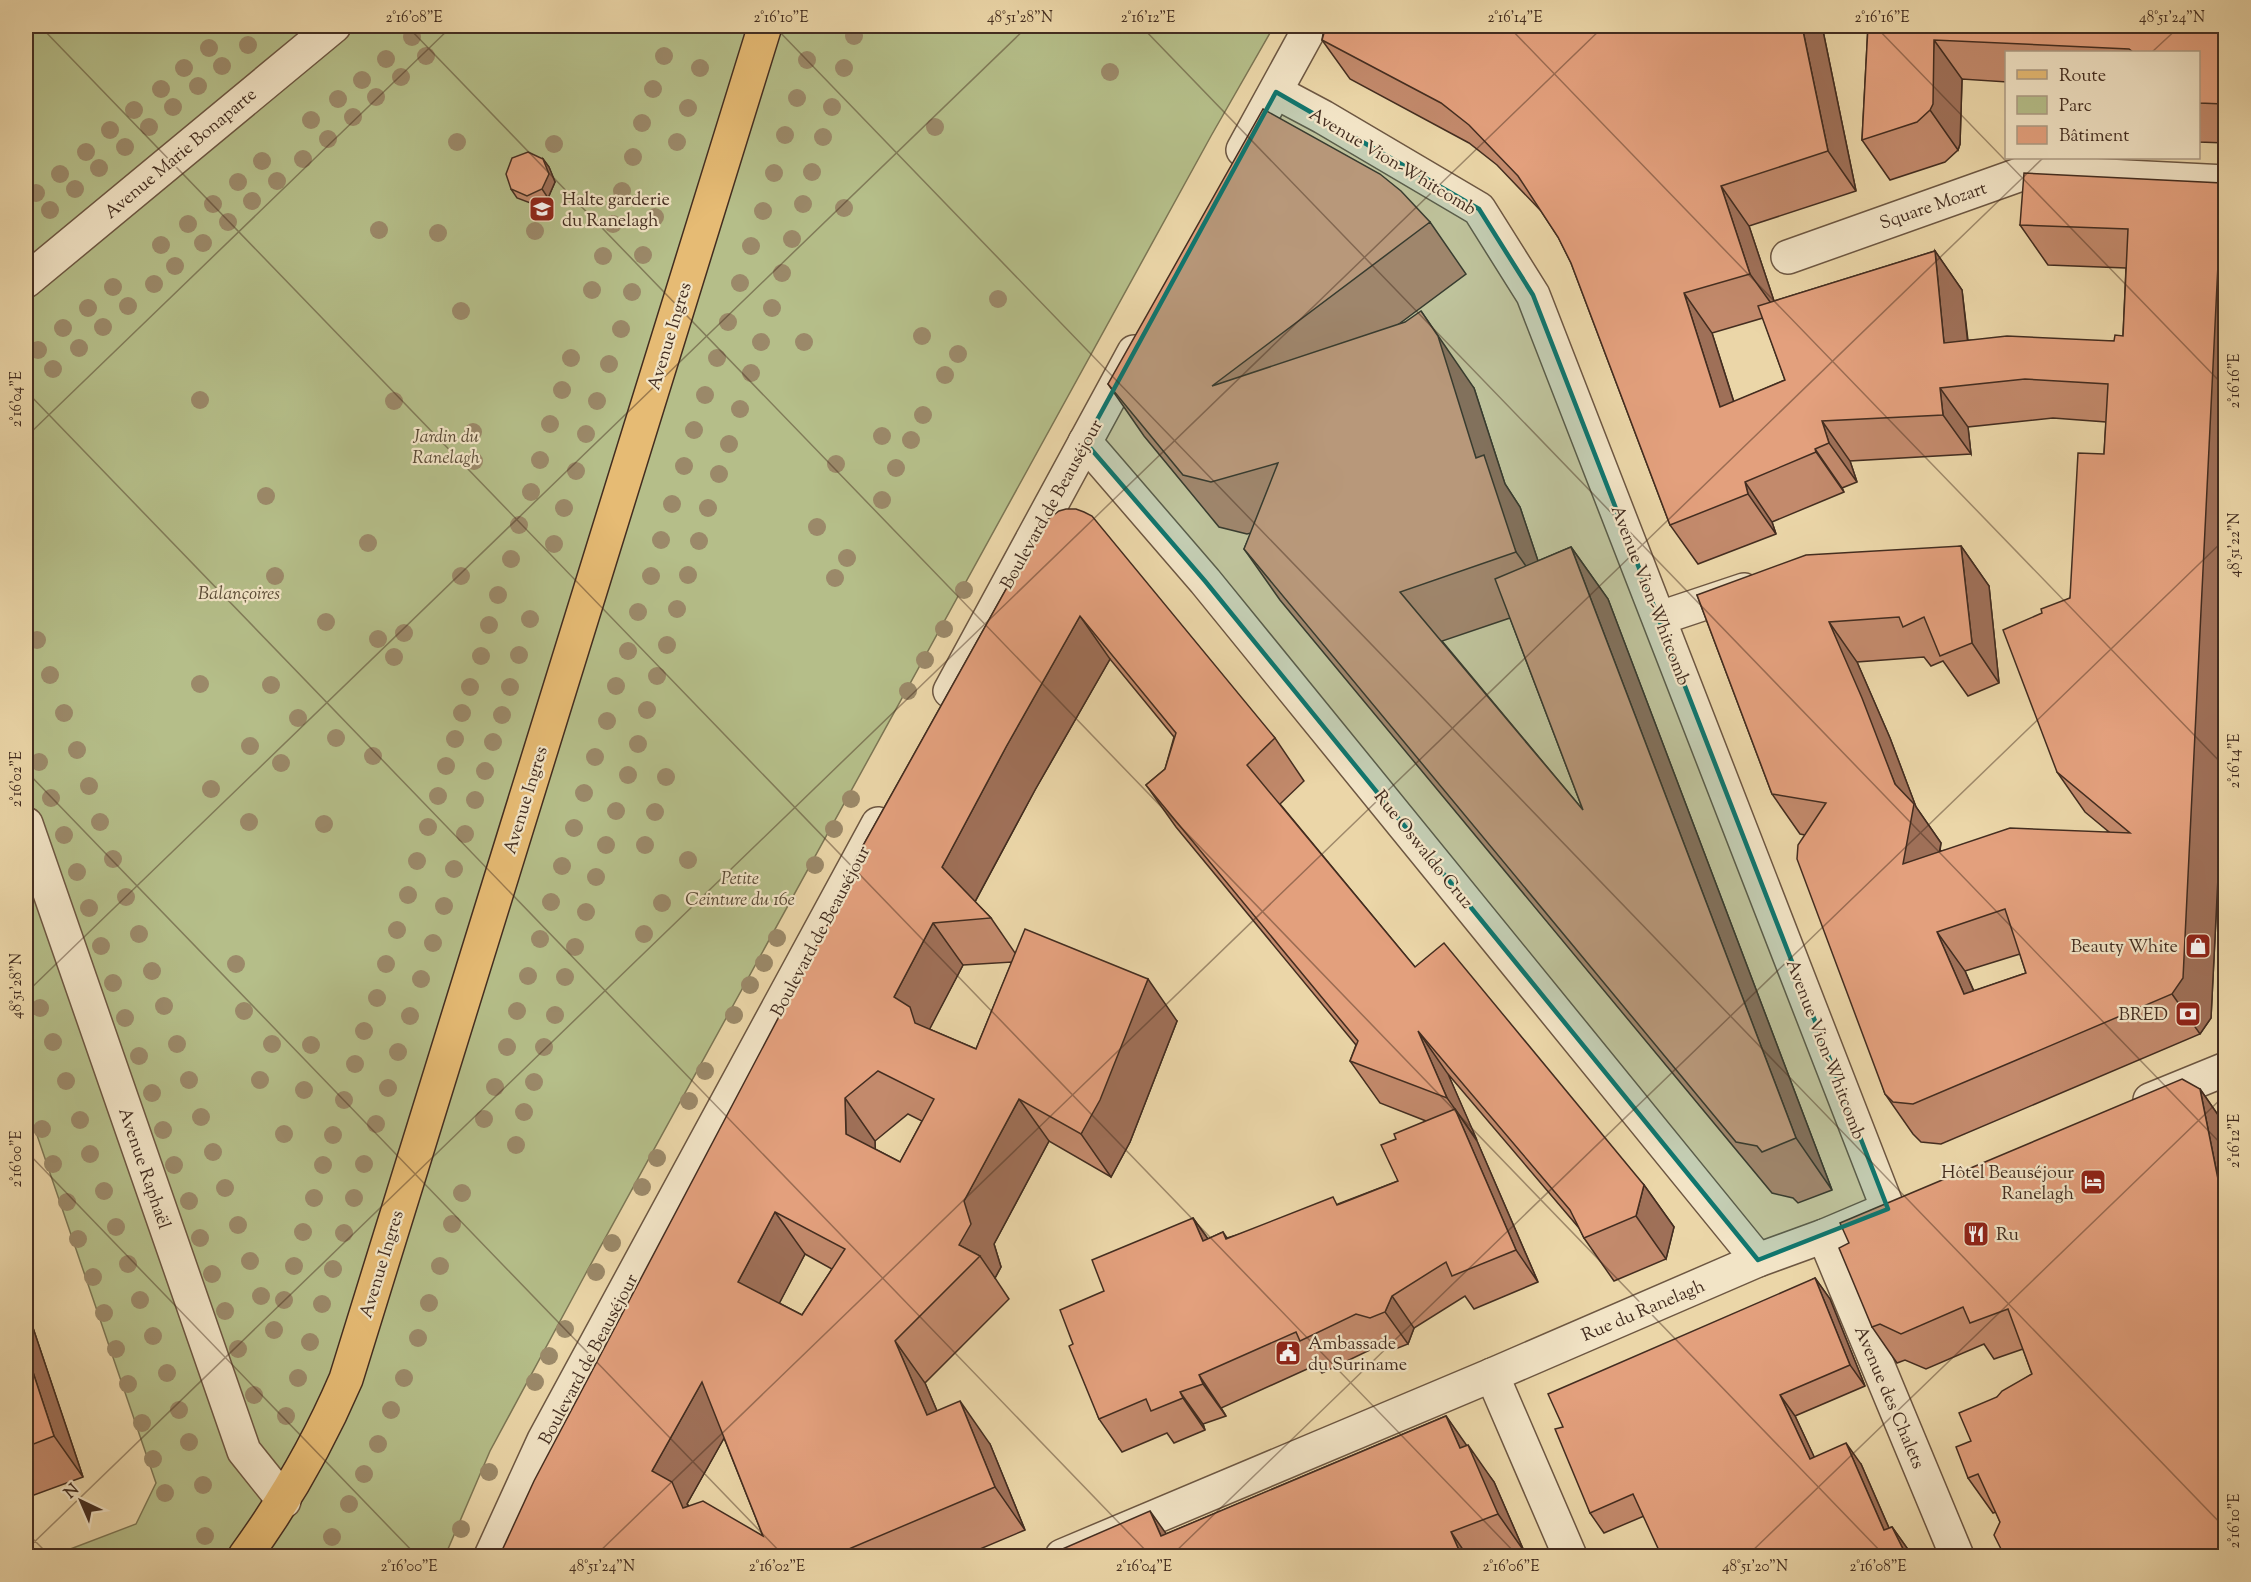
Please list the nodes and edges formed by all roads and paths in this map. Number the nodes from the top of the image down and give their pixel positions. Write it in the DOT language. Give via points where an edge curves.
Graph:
graph roads {
  1 [pos="334,26"];
  2 [pos="765,26"];
  3 [pos="1311,26"];
  4 [pos="1276,92"];
  5 [pos="1231,172"];
  6 [pos="2226,182"];
  7 [pos="1788,257"];
  8 [pos="26,281"];
  9 [pos="1146,330"];
  10 [pos="1085,442"];
  11 [pos="1773,580"];
  12 [pos="1660,618"];
  13 [pos="937,715"];
  14 [pos="891,799"];
  15 [pos="26,824"];
  16 [pos="2226,1069"];
  17 [pos="2128,1110"];
  18 [pos="1899,1205"];
  19 [pos="1824,1236"];
  20 [pos="1758,1260"];
  21 [pos="1492,1375"];
  22 [pos="284,1501"];
  23 [pos="245,1557"];
  24 [pos="491,1557"];
  25 [pos="1062,1557"];
  26 [pos="1570,1557"];
  27 [pos="1957,1557"];
  1 -- 8 [label="street, Avenue Marie Bonaparte"];
  2 -- 22 [label="main road, Avenue Ingres" via="346,1379"];
  3 -- 4 [label="street"];
  4 -- 5 [label="street"];
  4 -- 12 [label="street, Avenue Vion-Whitcomb" via="1479,208 1533,295"];
  6 -- 7 [label="street, Square Mozart" via="2027,172"];
  9 -- 10 [label="street, Boulevard de Beauséjour"];
  10 -- 13 [label="street, Boulevard de Beauséjour"];
  10 -- 20 [label="street, Rue Oswaldo Cruz" via="1205,581"];
  11 -- 12 [label="street"];
  12 -- 18 [label="street, Avenue Vion-Whitcomb"];
  14 -- 24 [label="street, Boulevard de Beauséjour" via="544,1440"];
  15 -- 22 [label="street, Avenue Raphaël" via="244,1451"];
  16 -- 17 [label="street"];
  18 -- 19 [label="street, Rue du Ranelagh"];
  19 -- 20 [label="street, Rue du Ranelagh"];
  19 -- 27 [label="street, Avenue des Chalets"];
  20 -- 21 [label="street, Rue du Ranelagh"];
  21 -- 25 [label="street, Rue du Ranelagh"];
  21 -- 26 [label="street"];
  22 -- 23 [label="main road, Avenue Ingres"];
}
